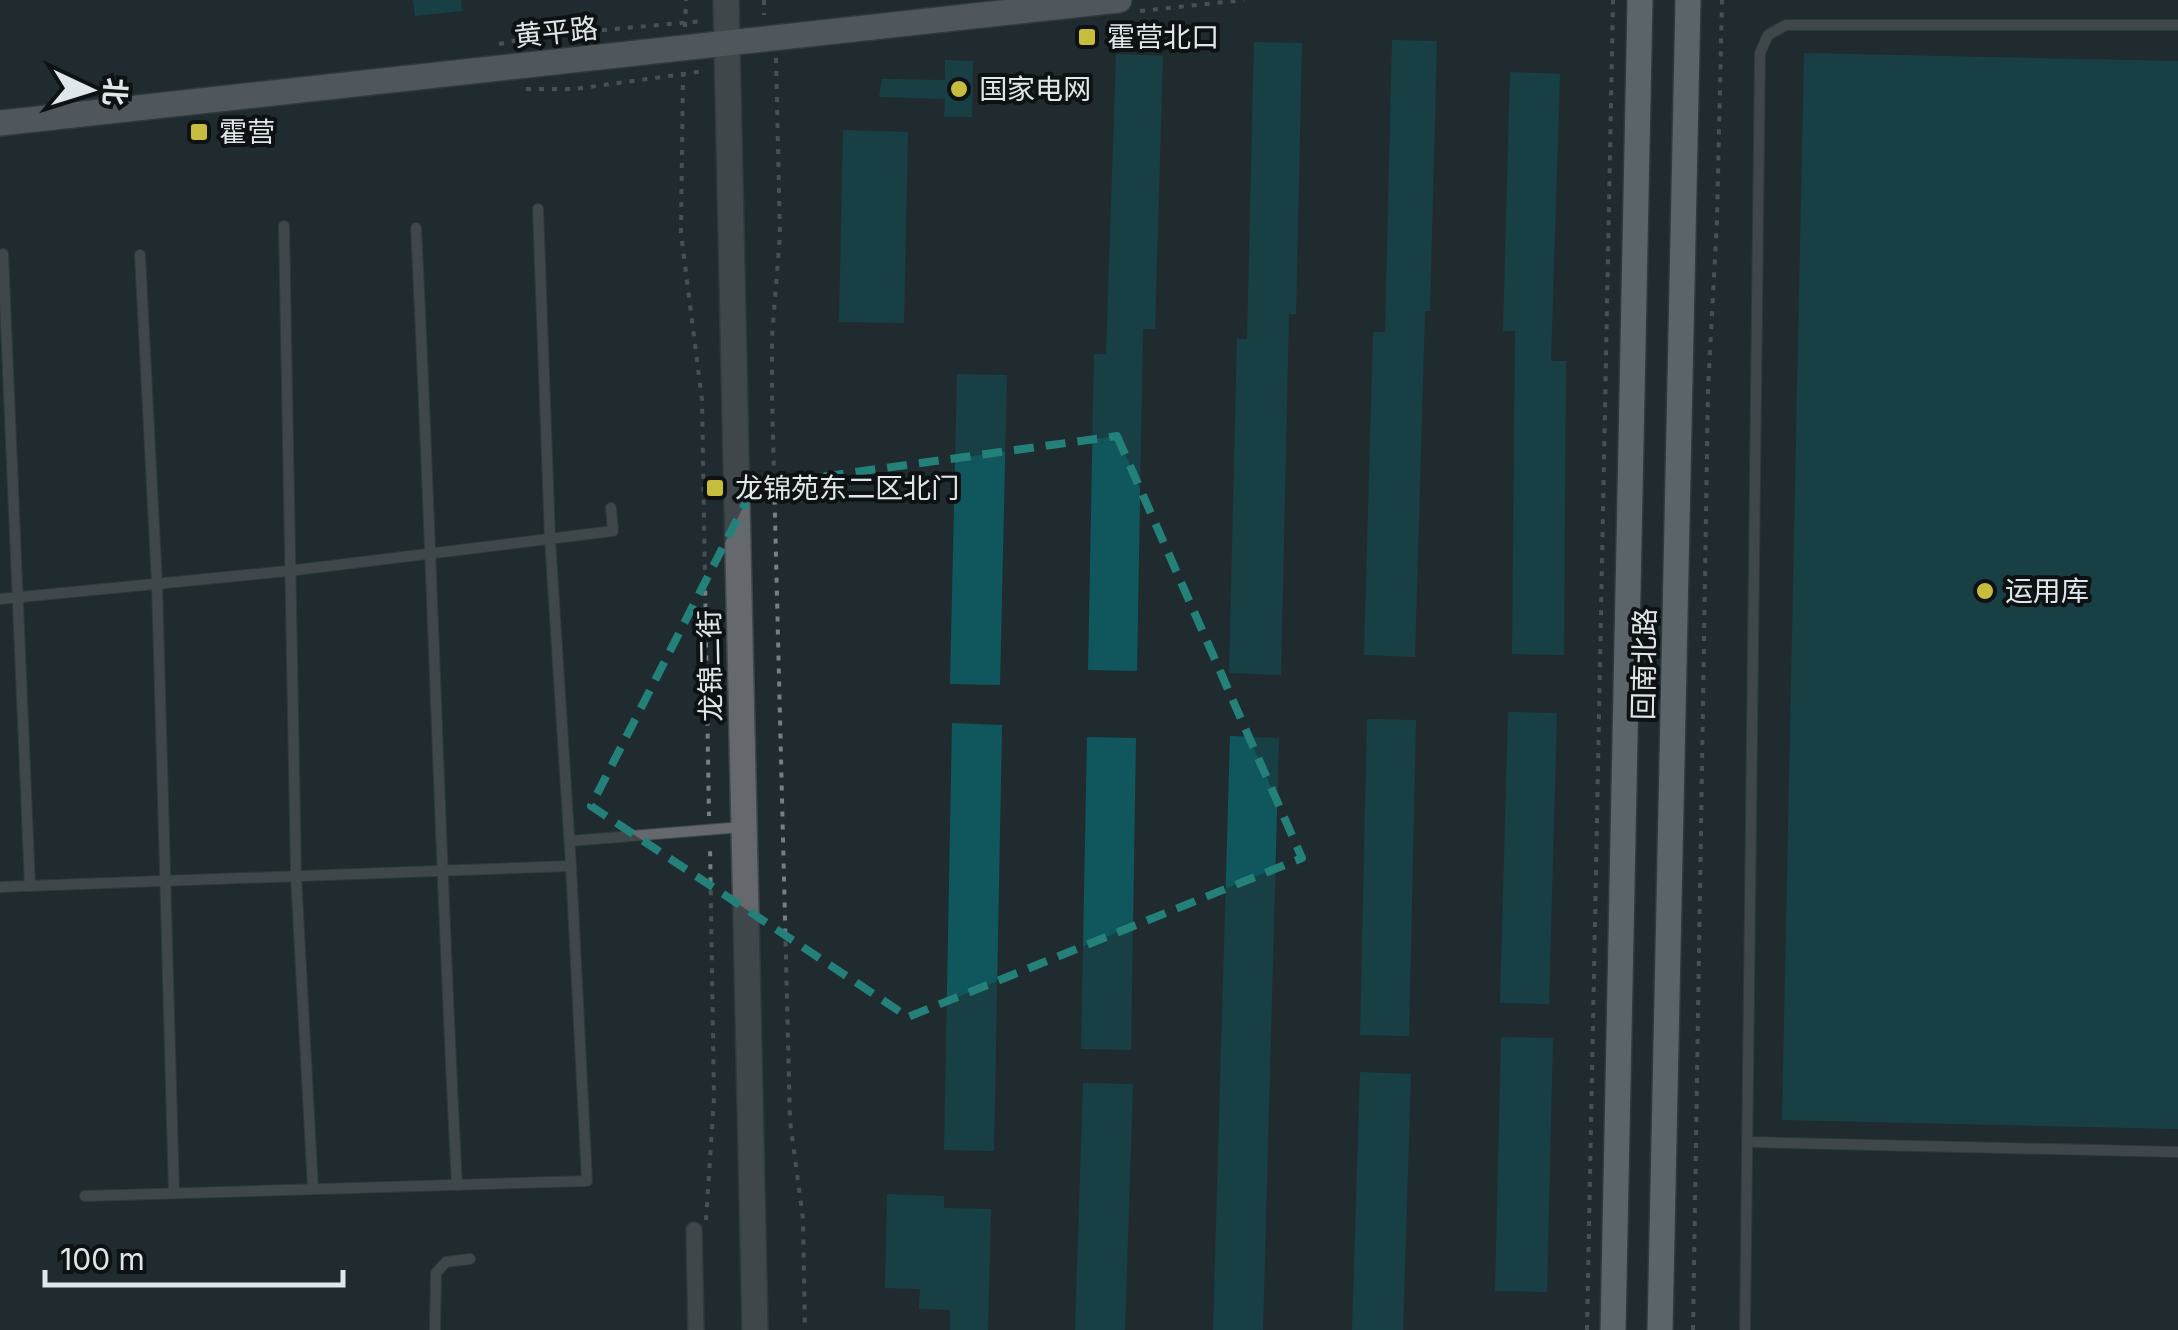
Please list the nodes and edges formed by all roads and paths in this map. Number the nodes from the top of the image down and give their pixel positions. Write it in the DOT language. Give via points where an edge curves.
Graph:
graph roads {
  1 [pos="726,0"];
  2 [pos="1119,0"];
  3 [pos="1613,0"];
  4 [pos="1640,0"];
  5 [pos="1688,0"];
  6 [pos="1722,0"];
  7 [pos="2178,25"];
  8 [pos="726,43"];
  9 [pos="778,92"];
  10 [pos="682,101"];
  11 [pos="0,124"];
  12 [pos="538,209"];
  13 [pos="284,226"];
  14 [pos="416,228"];
  15 [pos="3,254"];
  16 [pos="140,255"];
  17 [pos="611,508"];
  18 [pos="550,539"];
  19 [pos="432,554"];
  20 [pos="288,571"];
  21 [pos="157,584"];
  22 [pos="19,597"];
  23 [pos="0,599"];
  24 [pos="743,827"];
  25 [pos="709,830"];
  26 [pos="570,842"];
  27 [pos="571,866"];
  28 [pos="440,871"];
  29 [pos="296,876"];
  30 [pos="164,881"];
  31 [pos="30,886"];
  32 [pos="0,887"];
  33 [pos="1747,1142"];
  34 [pos="2178,1152"];
  35 [pos="457,1185"];
  36 [pos="313,1189"];
  37 [pos="174,1193"];
  38 [pos="85,1196"];
  39 [pos="700,1230"];
  40 [pos="470,1259"];
  41 [pos="435,1330"];
  42 [pos="696,1330"];
  43 [pos="755,1330"];
  44 [pos="805,1330"];
  45 [pos="1587,1330"];
  46 [pos="1613,1330"];
  47 [pos="1660,1330"];
  48 [pos="1693,1330"];
  49 [pos="1745,1330"];
  1 -- 8 [label="street, 龙锦二街"];
  2 -- 8 [label="main road, 黄平路"];
  3 -- 45 [label="path"];
  4 -- 46 [label="main road, 回南北路"];
  5 -- 47 [label="main road, 回南北路"];
  6 -- 48 [label="path" via="1708,389"];
  7 -- 33 [label="lane" via="1786,25 1768,34 1760,53"];
  8 -- 11 [label="main road, 黄平路"];
  8 -- 24 [label="street, 龙锦二街"];
  9 -- 44 [label="path" via="772,395 790,1121 803,1219"];
  10 -- 25 [label="path" via="682,233 702,400"];
  12 -- 18 [label="lane"];
  13 -- 20 [label="lane"];
  14 -- 19 [label="lane"];
  15 -- 22 [label="lane"];
  16 -- 21 [label="lane"];
  17 -- 18 [label="lane" via="613,531"];
  18 -- 19 [label="lane"];
  18 -- 26 [label="lane"];
  19 -- 20 [label="lane"];
  19 -- 28 [label="lane"];
  20 -- 21 [label="lane"];
  20 -- 29 [label="lane"];
  21 -- 22 [label="lane"];
  21 -- 30 [label="lane"];
  22 -- 23 [label="lane"];
  22 -- 31 [label="lane"];
  24 -- 25 [label="lane"];
  24 -- 43 [label="street, 龙锦二街"];
  25 -- 26 [label="lane"];
  25 -- 39 [label="path" via="714,1098"];
  26 -- 27 [label="lane"];
  27 -- 28 [label="lane"];
  27 -- 35 [label="lane" via="587,1181"];
  28 -- 29 [label="lane"];
  28 -- 35 [label="lane"];
  29 -- 30 [label="lane"];
  29 -- 36 [label="lane"];
  30 -- 31 [label="lane"];
  30 -- 37 [label="lane"];
  31 -- 32 [label="lane"];
  33 -- 34 [label="lane"];
  33 -- 49 [label="lane"];
  35 -- 36 [label="lane"];
  36 -- 37 [label="lane"];
  37 -- 38 [label="lane"];
  39 -- 42 [label="street"];
  40 -- 41 [label="lane" via="446,1262 436,1273"];
}
